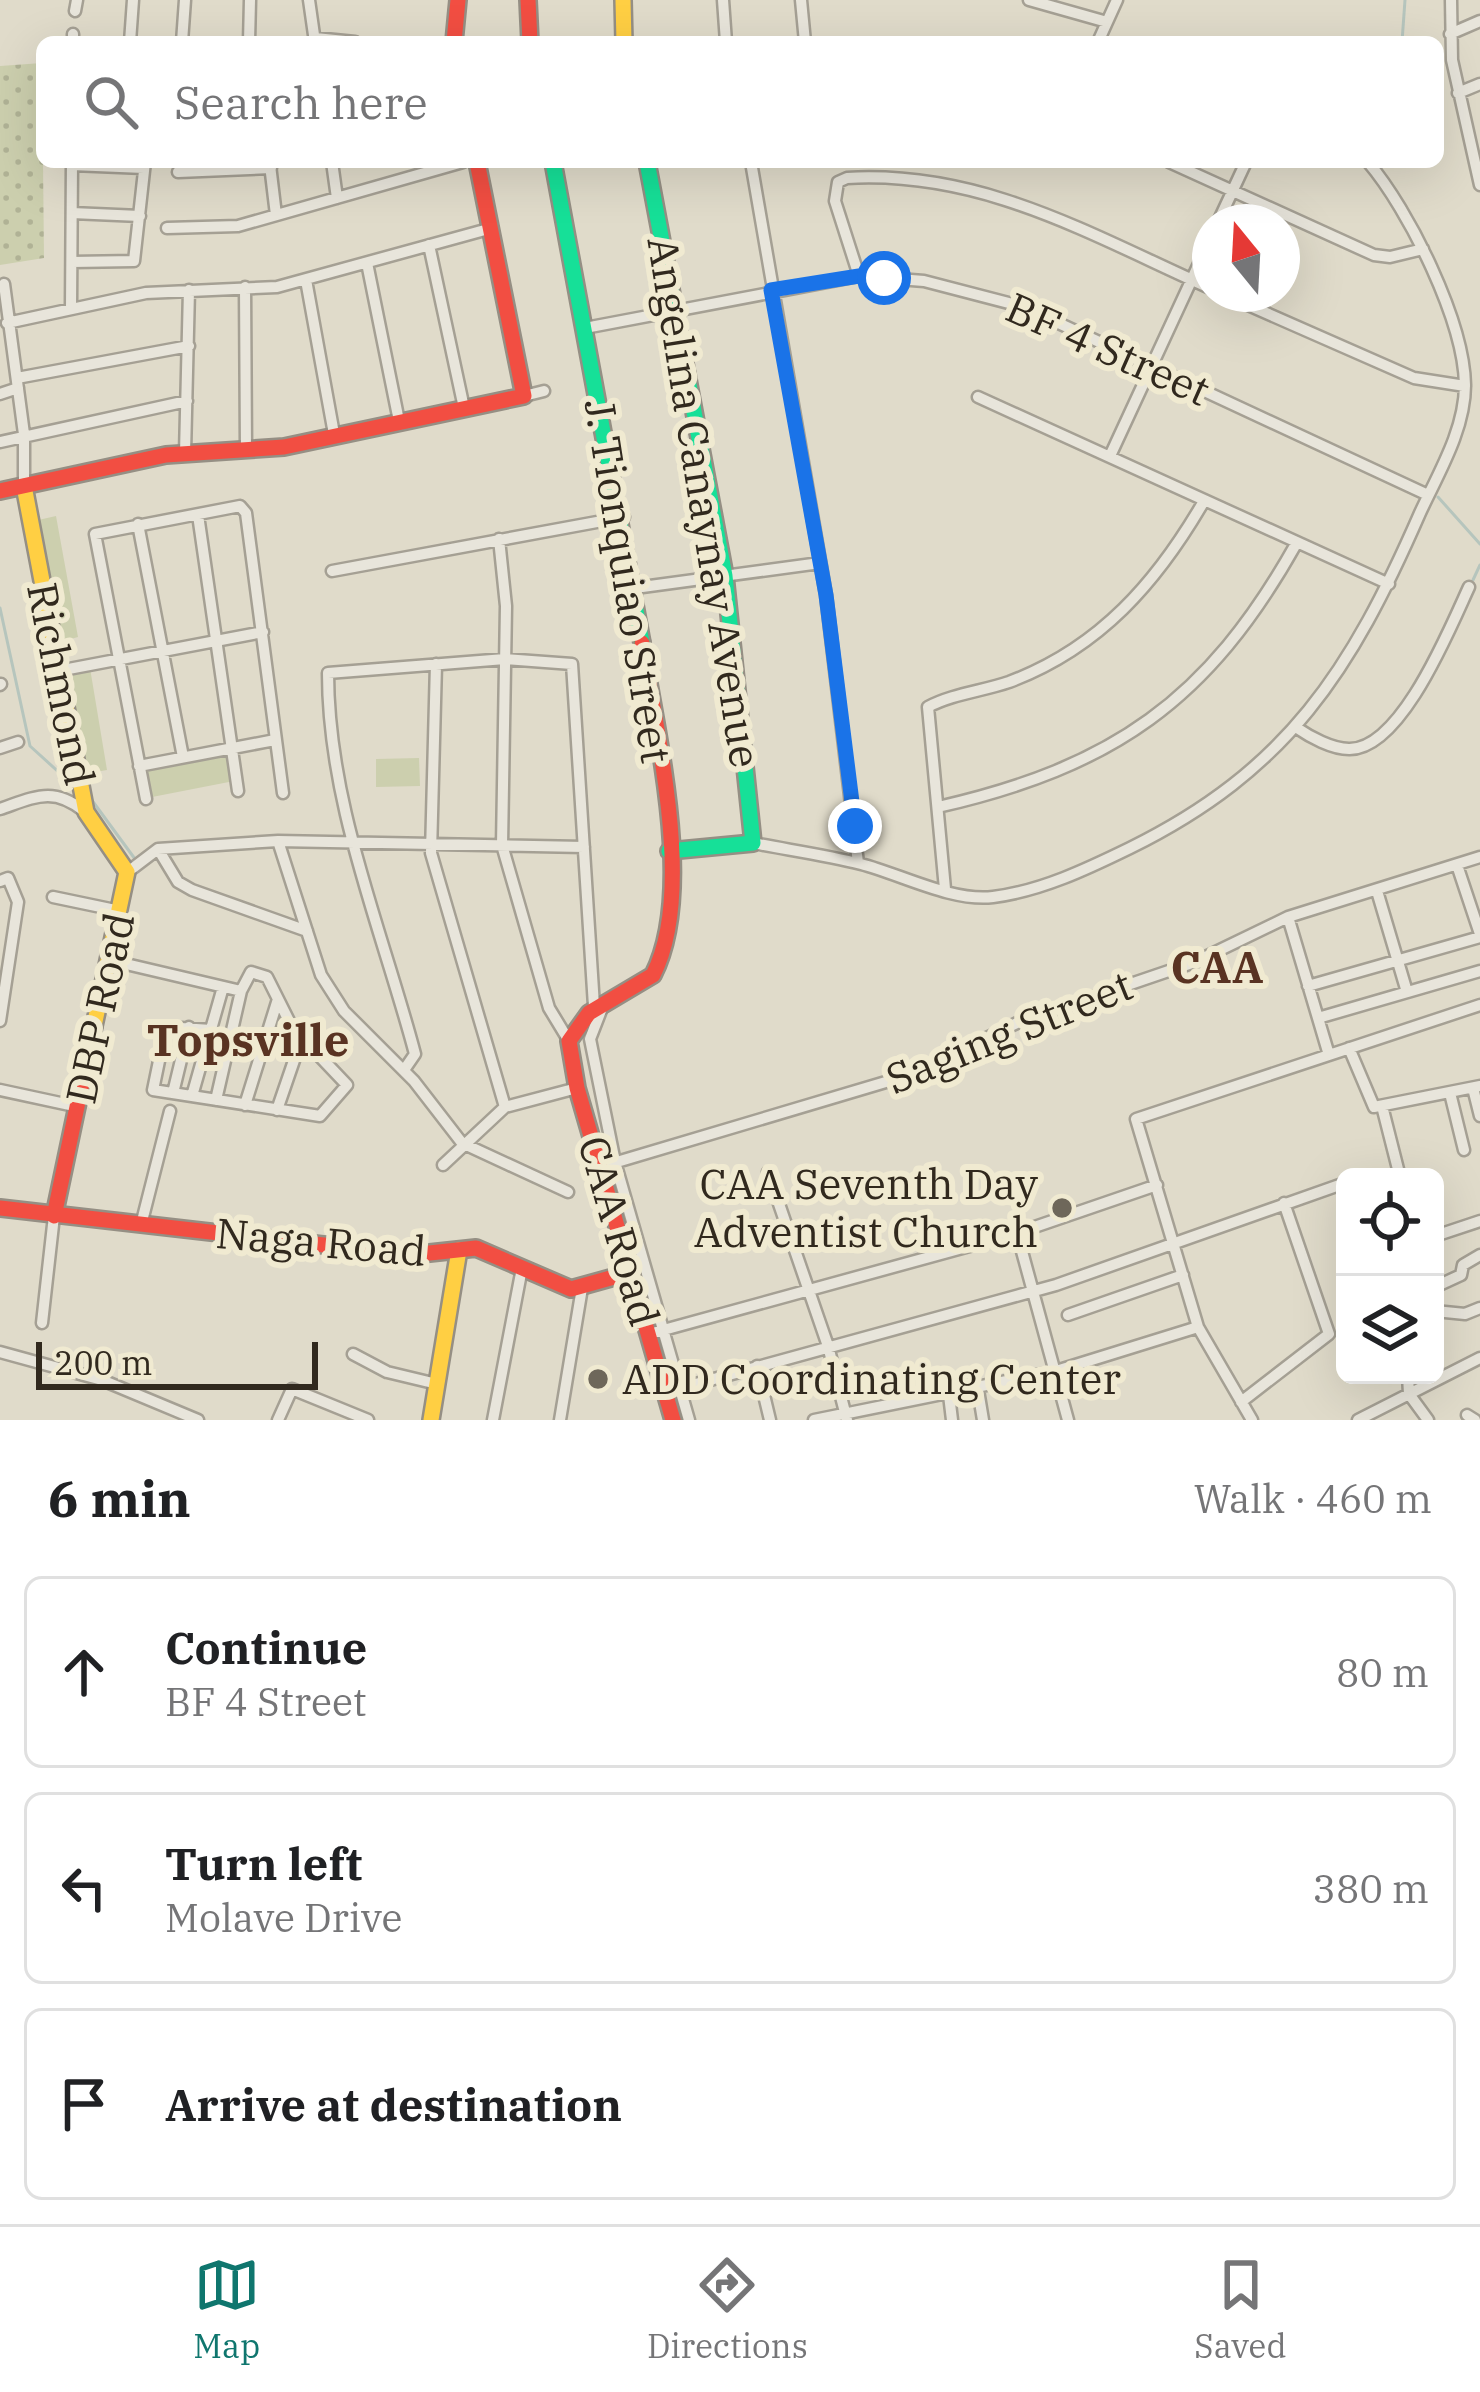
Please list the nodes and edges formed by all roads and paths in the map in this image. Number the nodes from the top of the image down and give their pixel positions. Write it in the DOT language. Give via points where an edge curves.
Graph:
graph roads {
  1 [pos="133,0"];
  2 [pos="184,0"];
  3 [pos="250,0"];
  4 [pos="309,0"];
  5 [pos="458,0"];
  6 [pos="528,0"];
  7 [pos="623,0"];
  8 [pos="723,0"];
  9 [pos="801,0"];
  10 [pos="1030,0"];
  11 [pos="1118,0"];
  12 [pos="1450,0"];
  13 [pos="1480,21"];
  14 [pos="1107,22"];
  15 [pos="1450,34"];
  16 [pos="130,36"];
  17 [pos="182,36"];
  18 [pos="249,36"];
  19 [pos="314,36"];
  20 [pos="455,36"];
  21 [pos="530,36"];
  22 [pos="624,36"];
  23 [pos="726,36"];
  24 [pos="804,36"];
  25 [pos="1101,36"];
  26 [pos="1480,83"];
  27 [pos="1458,93"];
  28 [pos="1474,152"];
  29 [pos="72,168"];
  30 [pos="145,168"];
  31 [pos="231,168"];
  32 [pos="270,168"];
  33 [pos="333,168"];
  34 [pos="442,168"];
  35 [pos="478,168"];
  36 [pos="554,168"];
  37 [pos="648,168"];
  38 [pos="752,168"];
  39 [pos="1182,168"];
  40 [pos="1243,168"];
  41 [pos="1372,168"];
  42 [pos="178,172"];
  43 [pos="1480,184"];
  44 [pos="1232,191"];
  45 [pos="337,198"];
  46 [pos="1226,204"];
  47 [pos="72,213"];
  48 [pos="140,215"];
  49 [pos="276,215"];
  50 [pos="167,228"];
  51 [pos="492,228"];
  52 [pos="429,245"];
  53 [pos="1423,249"];
  54 [pos="72,262"];
  55 [pos="367,263"];
  56 [pos="859,276"];
  57 [pos="306,280"];
  58 [pos="1192,280"];
  59 [pos="4,284"];
  60 [pos="245,287"];
  61 [pos="189,290"];
  62 [pos="771,290"];
  63 [pos="71,308"];
  64 [pos="678,308"];
  65 [pos="1264,312"];
  66 [pos="7,323"];
  67 [pos="585,328"];
  68 [pos="4,341"];
  69 [pos="189,346"];
  70 [pos="1152,364"];
  71 [pos="17,383"];
  72 [pos="1465,386"];
  73 [pos="544,391"];
  74 [pos="0,394"];
  75 [pos="524,396"];
  76 [pos="978,397"];
  77 [pos="187,400"];
  78 [pos="464,408"];
  79 [pos="399,422"];
  80 [pos="24,434"];
  81 [pos="334,434"];
  82 [pos="0,442"];
  83 [pos="246,452"];
  84 [pos="184,453"];
  85 [pos="1110,456"];
  86 [pos="24,486"];
  87 [pos="0,491"];
  88 [pos="1429,495"];
  89 [pos="1204,501"];
  90 [pos="198,515"];
  91 [pos="624,517"];
  92 [pos="138,524"];
  93 [pos="499,539"];
  94 [pos="1296,544"];
  95 [pos="820,563"];
  96 [pos="332,571"];
  97 [pos="725,576"];
  98 [pos="1389,584"];
  99 [pos="1468,587"];
  100 [pos="634,588"];
  101 [pos="262,632"];
  102 [pos="217,641"];
  103 [pos="164,651"];
  104 [pos="116,659"];
  105 [pos="505,659"];
  106 [pos="436,664"];
  107 [pos="58,671"];
  108 [pos="1297,728"];
  109 [pos="275,740"];
  110 [pos="18,742"];
  111 [pos="0,748"];
  112 [pos="229,748"];
  113 [pos="183,757"];
  114 [pos="140,766"];
  115 [pos="238,791"];
  116 [pos="283,794"];
  117 [pos="146,799"];
  118 [pos="84,801"];
  119 [pos="938,807"];
  120 [pos="0,809"];
  121 [pos="352,840"];
  122 [pos="278,841"];
  123 [pos="430,843"];
  124 [pos="753,843"];
  125 [pos="502,844"];
  126 [pos="584,847"];
  127 [pos="158,849"];
  128 [pos="669,851"];
  129 [pos="1480,857"];
  130 [pos="858,863"];
  131 [pos="1457,865"];
  132 [pos="133,868"];
  133 [pos="4,879"];
  134 [pos="945,889"];
  135 [pos="1377,891"];
  136 [pos="52,897"];
  137 [pos="120,911"];
  138 [pos="1288,917"];
  139 [pos="307,931"];
  140 [pos="15,933"];
  141 [pos="1480,936"];
  142 [pos="0,939"];
  143 [pos="109,960"];
  144 [pos="1398,960"];
  145 [pos="1480,971"];
  146 [pos="1308,986"];
  147 [pos="224,987"];
  148 [pos="4,990"];
  149 [pos="241,991"];
  150 [pos="1407,992"];
  151 [pos="278,999"];
  152 [pos="601,1003"];
  153 [pos="1480,1005"];
  154 [pos="1318,1018"];
  155 [pos="2,1020"];
  156 [pos="189,1028"];
  157 [pos="211,1030"];
  158 [pos="572,1034"];
  159 [pos="300,1043"];
  160 [pos="1348,1048"];
  161 [pos="1329,1055"];
  162 [pos="404,1070"];
  163 [pos="1477,1087"];
  164 [pos="577,1088"];
  165 [pos="0,1090"];
  166 [pos="173,1093"];
  167 [pos="1450,1093"];
  168 [pos="192,1096"];
  169 [pos="216,1100"];
  170 [pos="245,1105"];
  171 [pos="1382,1106"];
  172 [pos="79,1107"];
  173 [pos="505,1107"];
  174 [pos="278,1110"];
  175 [pos="170,1111"];
  176 [pos="1480,1116"];
  177 [pos="462,1143"];
  178 [pos="1464,1150"];
  179 [pos="608,1165"];
  180 [pos="443,1166"];
  181 [pos="1398,1168"];
  182 [pos="768,1172"];
  183 [pos="1157,1185"];
  184 [pos="1336,1186"];
  185 [pos="568,1192"];
  186 [pos="1284,1203"];
  187 [pos="0,1208"];
  188 [pos="54,1216"];
  189 [pos="1480,1221"];
  190 [pos="141,1225"];
  191 [pos="1017,1233"];
  192 [pos="1444,1233"];
  193 [pos="1175,1244"];
  194 [pos="459,1250"];
  195 [pos="1480,1256"];
  196 [pos="522,1268"];
  197 [pos="632,1272"];
  198 [pos="1183,1275"];
  199 [pos="1444,1283"];
  200 [pos="583,1288"];
  201 [pos="807,1288"];
  202 [pos="1030,1292"];
  203 [pos="1480,1308"];
  204 [pos="1444,1312"];
  205 [pos="1068,1315"];
  206 [pos="42,1323"];
  207 [pos="1198,1327"];
  208 [pos="658,1332"];
  209 [pos="828,1346"];
  210 [pos="0,1352"];
  211 [pos="353,1354"];
  212 [pos="1480,1358"];
  213 [pos="757,1366"];
  214 [pos="1056,1371"];
  215 [pos="437,1384"];
  216 [pos="1408,1384"];
  217 [pos="681,1388"];
  218 [pos="977,1390"];
  219 [pos="1409,1394"];
  220 [pos="949,1395"];
  221 [pos="330,1404"];
  222 [pos="1246,1411"];
  223 [pos="846,1416"];
  224 [pos="198,1419"];
  225 [pos="278,1420"];
  226 [pos="326,1420"];
  227 [pos="368,1420"];
  228 [pos="431,1420"];
  229 [pos="493,1420"];
  230 [pos="560,1420"];
  231 [pos="673,1420"];
  232 [pos="689,1420"];
  233 [pos="770,1420"];
  234 [pos="814,1420"];
  235 [pos="952,1420"];
  236 [pos="983,1420"];
  237 [pos="1068,1420"];
  238 [pos="1234,1420"];
  239 [pos="1358,1420"];
  240 [pos="1428,1420"];
  1 -- 16 [label="street"];
  2 -- 17 [label="street"];
  3 -- 18 [label="street"];
  4 -- 19 [label="street"];
  5 -- 20 [label="street"];
  6 -- 21 [label="street"];
  7 -- 22 [label="street"];
  8 -- 23 [label="street"];
  9 -- 24 [label="street"];
  10 -- 14 [label="street"];
  11 -- 14 [label="street"];
  12 -- 15 [label="street"];
  13 -- 15 [label="street"];
  14 -- 25 [label="street"];
  15 -- 27 [label="street"];
  26 -- 27 [label="street"];
  27 -- 28 [label="street"];
  28 -- 43 [label="street"];
  29 -- 47 [label="street"];
  30 -- 48 [label="street"];
  31 -- 42 [label="street"];
  32 -- 49 [label="street"];
  33 -- 45 [label="street"];
  34 -- 45 [label="street"];
  35 -- 51 [label="street"];
  36 -- 67 [label="street, J. Tionquiao Street"];
  37 -- 64 [label="street, Angelina Canaynay Avenue"];
  38 -- 62 [label="street"];
  39 -- 44 [label="street"];
  40 -- 44 [label="street"];
  41 -- 53 [label="street"];
  44 -- 46 [label="street"];
  44 -- 53 [label="street" via="1374,255"];
  45 -- 49 [label="street"];
  47 -- 48 [label="street"];
  47 -- 54 [label="street"];
  48 -- 54 [label="street" via="134,261"];
  49 -- 50 [label="street" via="238,226"];
  51 -- 52 [label="street"];
  51 -- 75 [label="street"];
  52 -- 55 [label="street"];
  52 -- 78 [label="street"];
  53 -- 72 [label="street"];
  54 -- 63 [label="street"];
  55 -- 57 [label="street"];
  55 -- 79 [label="street"];
  56 -- 58 [label="street" via="835,201 838,182 847,178 1011,198"];
  56 -- 62 [label="street, BF 4 Street"];
  56 -- 70 [label="street, BF 4 Street" via="973,291"];
  57 -- 60 [label="street"];
  57 -- 81 [label="street"];
  58 -- 70 [label="street"];
  59 -- 66 [label="street"];
  60 -- 61 [label="street"];
  60 -- 83 [label="street"];
  61 -- 63 [label="street"];
  61 -- 69 [label="street"];
  62 -- 64 [label="street, BF 4 Street"];
  62 -- 95 [label="street"];
  63 -- 66 [label="street"];
  64 -- 67 [label="street, BF 4 Street"];
  64 -- 97 [label="street, Angelina Canaynay Avenue"];
  65 -- 72 [label="street" via="1414,378"];
  66 -- 68 [label="street"];
  67 -- 91 [label="street, J. Tionquiao Street"];
  68 -- 71 [label="street"];
  69 -- 71 [label="street"];
  69 -- 77 [label="street"];
  70 -- 85 [label="street"];
  70 -- 88 [label="street, BF 4 Street"];
  71 -- 74 [label="street"];
  71 -- 80 [label="street"];
  72 -- 88 [label="street"];
  73 -- 75 [label="street"];
  75 -- 78 [label="street"];
  76 -- 85 [label="street"];
  77 -- 80 [label="street"];
  77 -- 84 [label="street"];
  78 -- 79 [label="street"];
  79 -- 81 [label="street"];
  80 -- 82 [label="street"];
  80 -- 86 [label="street"];
  81 -- 83 [label="street"];
  83 -- 84 [label="street"];
  84 -- 86 [label="street"];
  85 -- 89 [label="street"];
  86 -- 87 [label="street"];
  86 -- 107 [label="street, Richmond"];
  88 -- 98 [label="street"];
  89 -- 94 [label="street"];
  89 -- 119 [label="street" via="1157,576 1095,634 1042,668 932,704 926,712"];
  90 -- 92 [label="street"];
  90 -- 101 [label="street" via="243,508"];
  90 -- 102 [label="street"];
  91 -- 93 [label="street"];
  91 -- 100 [label="street, J. Tionquiao Street"];
  92 -- 103 [label="street"];
  92 -- 104 [label="street" via="95,534"];
  93 -- 96 [label="street"];
  93 -- 105 [label="street"];
  94 -- 98 [label="street"];
  94 -- 119 [label="street" via="1241,633 1175,703 1061,770"];
  95 -- 97 [label="street"];
  95 -- 130 [label="street"];
  97 -- 100 [label="street"];
  97 -- 124 [label="street, Angelina Canaynay Avenue"];
  98 -- 108 [label="street" via="1350,657"];
  99 -- 108 [label="street" via="1411,700 1375,741 1349,749"];
  100 -- 128 [label="street, J. Tionquiao Street"];
  101 -- 102 [label="street"];
  101 -- 109 [label="street"];
  102 -- 103 [label="street"];
  102 -- 112 [label="street"];
  103 -- 104 [label="street"];
  103 -- 113 [label="street"];
  104 -- 107 [label="street"];
  104 -- 114 [label="street"];
  105 -- 106 [label="street"];
  105 -- 125 [label="street"];
  105 -- 126 [label="street" via="572,664"];
  106 -- 121 [label="street" via="328,673 332,749"];
  106 -- 123 [label="street"];
  107 -- 118 [label="street, Richmond"];
  108 -- 134 [label="street" via="1238,786 1115,856 988,898"];
  109 -- 112 [label="street"];
  109 -- 116 [label="street"];
  110 -- 111 [label="street"];
  112 -- 113 [label="street"];
  112 -- 115 [label="street"];
  113 -- 114 [label="street"];
  114 -- 117 [label="street"];
  118 -- 120 [label="street" via="49,793"];
  118 -- 137 [label="street, DBP Road" via="127,872"];
  119 -- 134 [label="street"];
  121 -- 122 [label="street"];
  121 -- 123 [label="street"];
  121 -- 162 [label="street" via="415,1054"];
  122 -- 127 [label="street"];
  122 -- 139 [label="street"];
  123 -- 125 [label="street"];
  123 -- 173 [label="street"];
  124 -- 128 [label="street"];
  124 -- 130 [label="street"];
  125 -- 126 [label="street"];
  125 -- 158 [label="street" via="549,1008"];
  126 -- 152 [label="street"];
  127 -- 132 [label="street"];
  127 -- 139 [label="street" via="192,890"];
  128 -- 152 [label="street, J. Tionquiao Street" via="652,979"];
  129 -- 131 [label="street, Saging Street"];
  130 -- 134 [label="street"];
  131 -- 135 [label="street, Saging Street"];
  131 -- 141 [label="street"];
  133 -- 140 [label="street" via="18,902"];
  135 -- 138 [label="street, Saging Street"];
  135 -- 144 [label="street"];
  136 -- 137 [label="street"];
  137 -- 143 [label="street, DBP Road"];
  138 -- 146 [label="street"];
  138 -- 179 [label="street, Saging Street" via="1195,962 1019,1022 916,1073"];
  139 -- 162 [label="street" via="344,1010"];
  140 -- 142 [label="street"];
  140 -- 148 [label="street"];
  141 -- 144 [label="street"];
  143 -- 147 [label="street"];
  143 -- 172 [label="street, DBP Road"];
  144 -- 146 [label="street"];
  144 -- 150 [label="street"];
  145 -- 150 [label="street"];
  146 -- 154 [label="street"];
  147 -- 149 [label="street"];
  147 -- 157 [label="street"];
  148 -- 155 [label="street"];
  149 -- 151 [label="street" via="251,972 267,977"];
  149 -- 169 [label="street"];
  150 -- 154 [label="street"];
  151 -- 159 [label="street"];
  151 -- 170 [label="street"];
  152 -- 158 [label="street"];
  152 -- 179 [label="street" via="590,1039"];
  153 -- 160 [label="street"];
  154 -- 161 [label="street"];
  156 -- 157 [label="street"];
  156 -- 166 [label="street"];
  156 -- 166 [label="street" via="166,1027 153,1090"];
  157 -- 168 [label="street"];
  158 -- 164 [label="street, CAA Road"];
  159 -- 174 [label="street"];
  159 -- 174 [label="street" via="347,1089 320,1116"];
  160 -- 161 [label="street"];
  160 -- 171 [label="street" via="1367,1100"];
  161 -- 183 [label="street" via="1136,1119"];
  162 -- 177 [label="street"];
  163 -- 167 [label="street"];
  163 -- 176 [label="street"];
  164 -- 173 [label="street"];
  164 -- 179 [label="street, CAA Road"];
  165 -- 172 [label="street"];
  166 -- 168 [label="street"];
  167 -- 171 [label="street"];
  167 -- 178 [label="street"];
  168 -- 169 [label="street"];
  169 -- 170 [label="street"];
  170 -- 174 [label="street"];
  171 -- 181 [label="street"];
  172 -- 188 [label="street, DBP Road"];
  173 -- 177 [label="street"];
  175 -- 190 [label="street"];
  177 -- 180 [label="street"];
  177 -- 185 [label="street"];
  179 -- 197 [label="street, CAA Road"];
  179 -- 208 [label="street"];
  182 -- 201 [label="street"];
  183 -- 191 [label="street"];
  183 -- 193 [label="street"];
  184 -- 186 [label="street"];
  186 -- 193 [label="street"];
  186 -- 222 [label="street" via="1329,1334"];
  187 -- 188 [label="street, Naga Road"];
  188 -- 190 [label="street, Naga Road"];
  188 -- 206 [label="street"];
  189 -- 192 [label="street"];
  190 -- 194 [label="street, Naga Road" via="411,1255"];
  191 -- 201 [label="street"];
  191 -- 202 [label="street"];
  193 -- 198 [label="street"];
  193 -- 202 [label="street"];
  194 -- 196 [label="street, Naga Road" via="476,1248"];
  194 -- 215 [label="street"];
  195 -- 199 [label="street"];
  196 -- 200 [label="street, Naga Road"];
  196 -- 229 [label="street"];
  197 -- 200 [label="street"];
  197 -- 208 [label="street, CAA Road"];
  198 -- 205 [label="street"];
  198 -- 207 [label="street"];
  200 -- 230 [label="street"];
  201 -- 208 [label="street"];
  201 -- 209 [label="street"];
  202 -- 209 [label="street"];
  202 -- 214 [label="street"];
  203 -- 204 [label="street"];
  207 -- 214 [label="street"];
  207 -- 222 [label="street"];
  208 -- 217 [label="street"];
  208 -- 231 [label="street, CAA Road"];
  209 -- 213 [label="street"];
  209 -- 223 [label="street"];
  210 -- 224 [label="street" via="102,1380"];
  211 -- 215 [label="street"];
  212 -- 219 [label="street"];
  213 -- 217 [label="street"];
  213 -- 233 [label="street"];
  214 -- 218 [label="street"];
  214 -- 237 [label="street"];
  215 -- 228 [label="street"];
  216 -- 219 [label="street"];
  217 -- 232 [label="street"];
  218 -- 220 [label="street"];
  218 -- 236 [label="street"];
  219 -- 239 [label="street"];
  219 -- 240 [label="street"];
  220 -- 223 [label="street"];
  220 -- 235 [label="street"];
  221 -- 225 [label="street" via="292,1389"];
  221 -- 226 [label="street"];
  221 -- 227 [label="street"];
  222 -- 238 [label="street"];
  223 -- 234 [label="street"];
}
